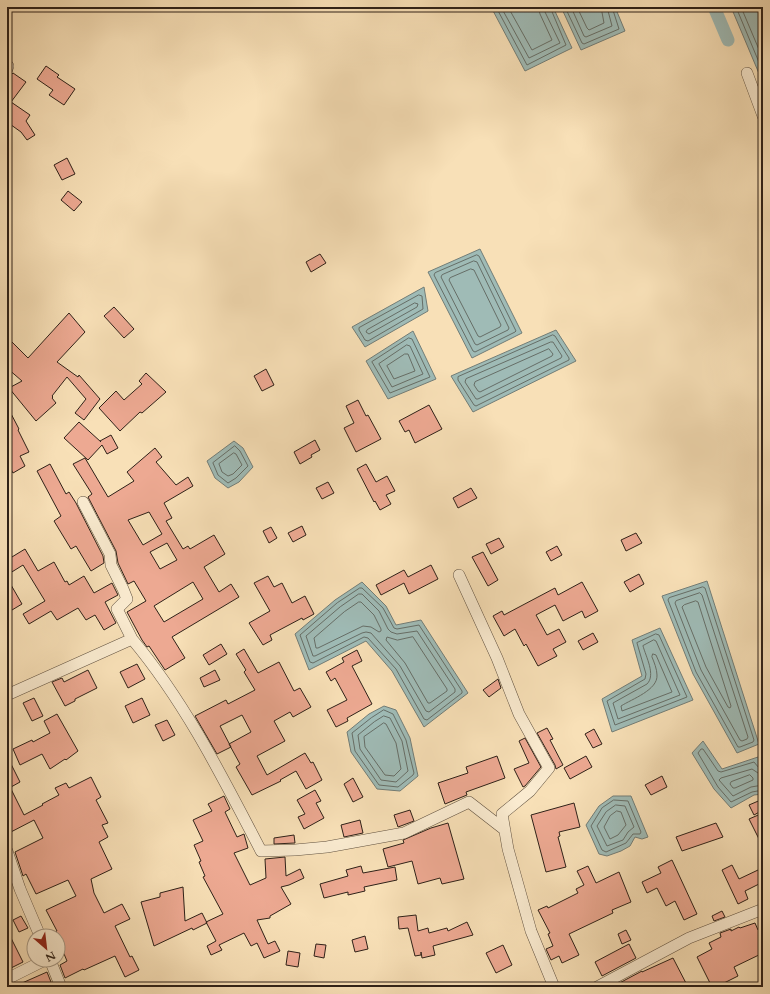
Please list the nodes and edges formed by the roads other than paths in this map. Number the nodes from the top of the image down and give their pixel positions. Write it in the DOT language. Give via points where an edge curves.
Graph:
graph roads {
  1 [pos="747,72"];
  2 [pos="763,116"];
  3 [pos="83,502"];
  4 [pos="459,575"];
  5 [pos="132,639"];
  6 [pos="7,695"];
  7 [pos="505,830"];
  8 [pos="7,851"];
  9 [pos="763,909"];
  10 [pos="37,928"];
  11 [pos="29,968"];
  12 [pos="53,968"];
  13 [pos="7,979"];
  14 [pos="61,987"];
  15 [pos="554,987"];
  16 [pos="597,987"];
  1 -- 2 [label="street"];
  3 -- 5 [label="street" via="110,554 111,565 127,599 117,609"];
  4 -- 7 [label="street" via="519,714 549,768 530,791 502,814"];
  5 -- 6 [label="street"];
  5 -- 7 [label="street" via="152,663 204,743 261,851 327,847 404,833 469,802"];
  7 -- 15 [label="street" via="508,849 532,931"];
  8 -- 10 [label="street"];
  9 -- 16 [label="street" via="689,938"];
  11 -- 13 [label="street"];
  12 -- 14 [label="street"];
}
